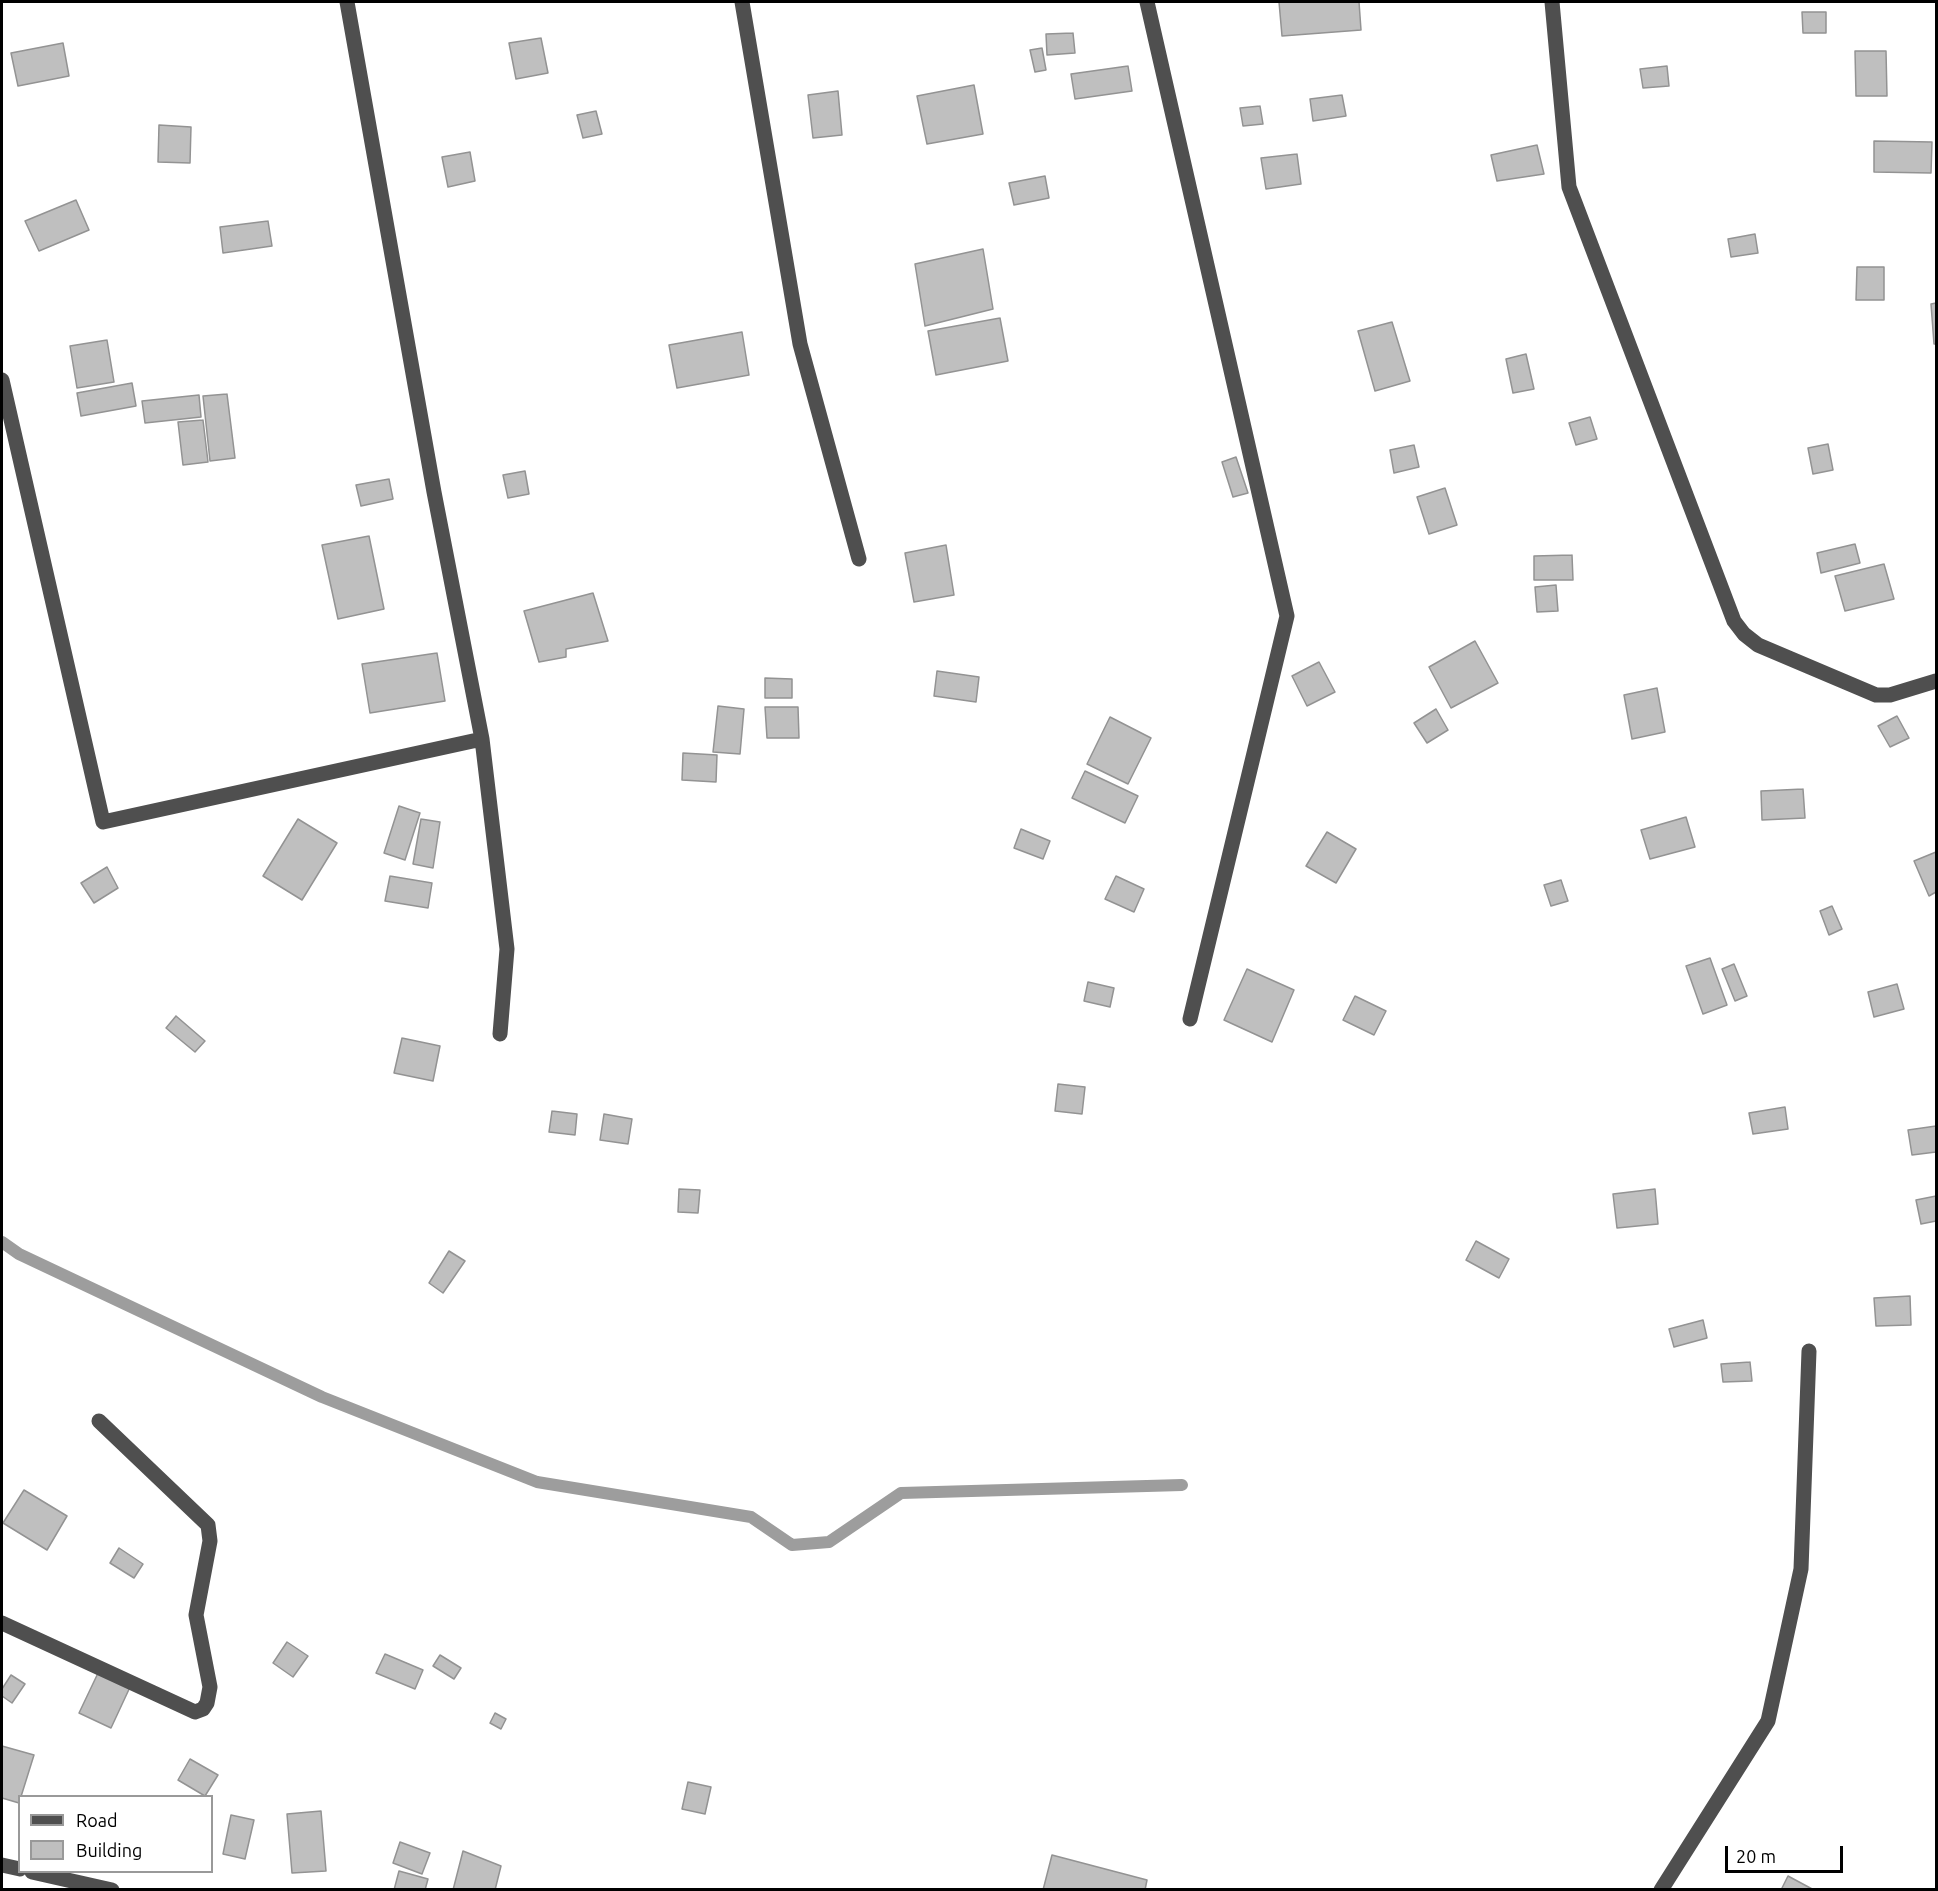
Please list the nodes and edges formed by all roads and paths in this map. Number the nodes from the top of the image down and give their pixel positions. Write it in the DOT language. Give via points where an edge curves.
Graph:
graph roads {
  1 [pos="347,2"];
  2 [pos="742,2"];
  3 [pos="1147,2"];
  4 [pos="1552,2"];
  5 [pos="2,380"];
  6 [pos="859,559"];
  7 [pos="1936,681"];
  8 [pos="482,739"];
  9 [pos="1190,1019"];
  10 [pos="501,1034"];
  11 [pos="1809,1351"];
  12 [pos="99,1421"];
  13 [pos="2,1623"];
  14 [pos="2,1865"];
  15 [pos="18,1869"];
  16 [pos="36,1873"];
  17 [pos="112,1890"];
  18 [pos="1661,1890"];
  1 -- 8 [label="street"];
  2 -- 6 [label="street" via="800,344"];
  3 -- 9 [label="street" via="1287,616"];
  4 -- 7 [label="street" via="1569,187 1734,621 1758,645 1876,695 1890,695"];
  5 -- 8 [label="street" via="103,822"];
  8 -- 10 [label="street" via="507,949"];
  11 -- 18 [label="street" via="1801,1569 1768,1721"];
  12 -- 13 [label="street" via="208,1525 210,1541 196,1615 210,1687 207,1703 195,1712"];
  14 -- 15 [label="street"];
  16 -- 17 [label="street"];
}
